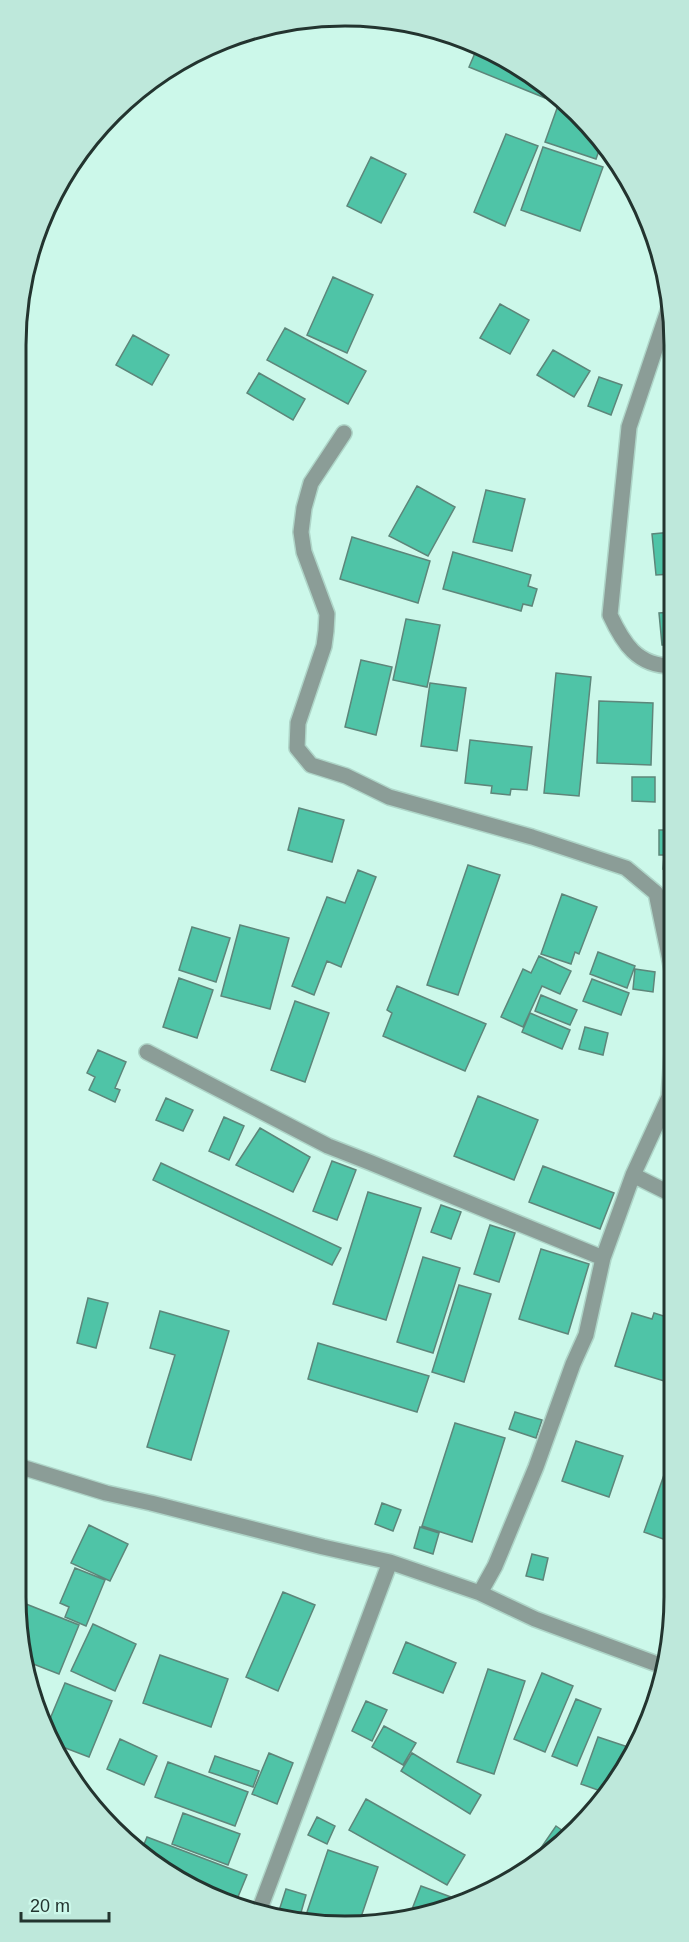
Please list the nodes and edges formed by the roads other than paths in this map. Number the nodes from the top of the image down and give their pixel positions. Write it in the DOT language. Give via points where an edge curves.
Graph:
graph roads {
  1 [pos="663,326"];
  2 [pos="344,433"];
  3 [pos="664,666"];
  4 [pos="664,932"];
  5 [pos="147,1052"];
  6 [pos="664,1108"];
  7 [pos="633,1175"];
  8 [pos="664,1190"];
  9 [pos="603,1258"];
  10 [pos="26,1468"];
  11 [pos="390,1562"];
  12 [pos="480,1593"];
  13 [pos="656,1664"];
  14 [pos="261,1906"];
  1 -- 3 [label="street" via="629,427 610,615 622,640 641,658"];
  2 -- 4 [label="street" via="311,483 303,516 304,552 327,614 324,646 298,723 297,748 311,765 346,776 389,797 626,868 656,893"];
  5 -- 9 [label="street" via="328,1146"];
  6 -- 7 [label="street"];
  7 -- 8 [label="street"];
  7 -- 9 [label="street"];
  9 -- 12 [label="street" via="586,1335 536,1467"];
  10 -- 11 [label="street" via="106,1493"];
  11 -- 12 [label="street"];
  11 -- 14 [label="street"];
  12 -- 13 [label="street" via="535,1619"];
}
